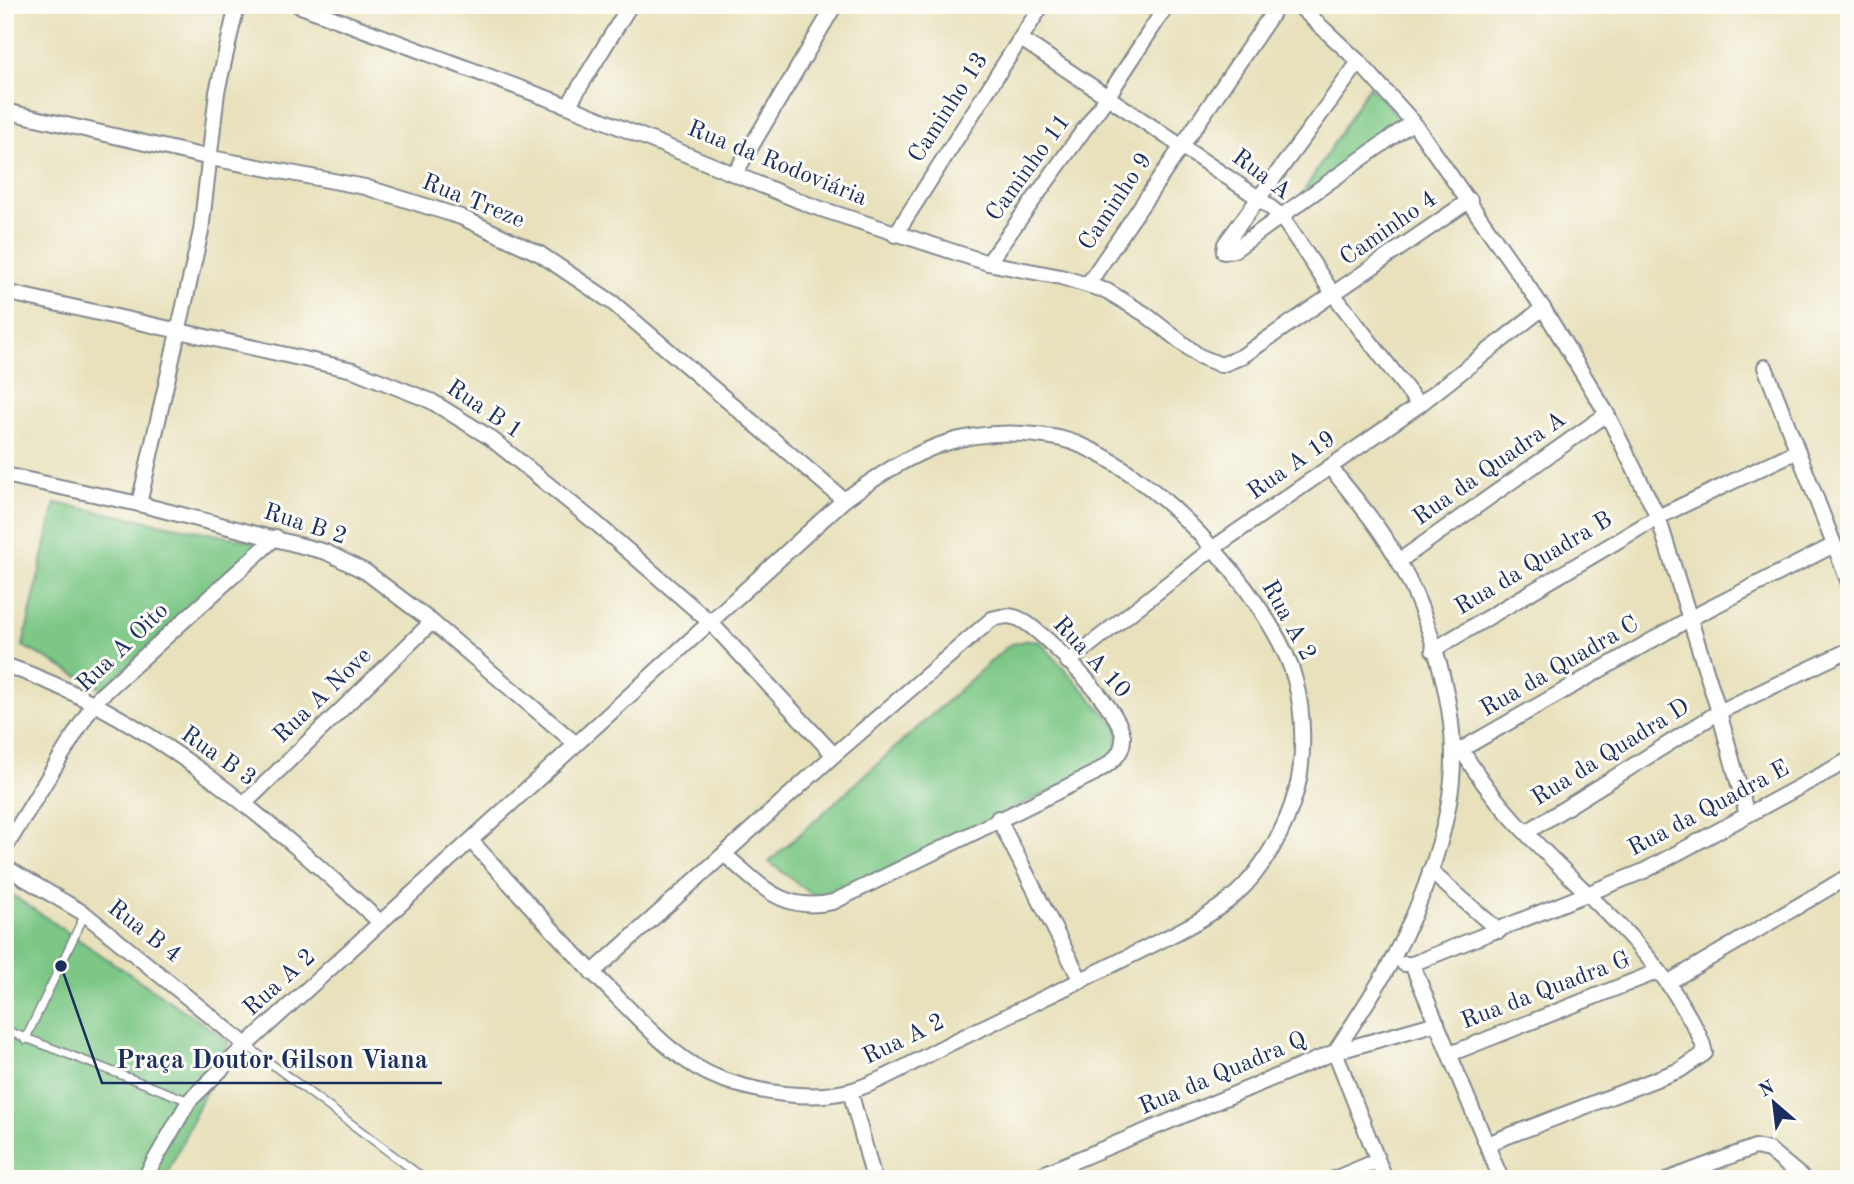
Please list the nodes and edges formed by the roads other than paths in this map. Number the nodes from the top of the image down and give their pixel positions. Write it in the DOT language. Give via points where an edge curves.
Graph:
graph roads {
  1 [pos="237,5"];
  2 [pos="298,5"];
  3 [pos="630,5"];
  4 [pos="835,5"];
  5 [pos="1042,5"];
  6 [pos="1167,5"];
  7 [pos="1278,5"];
  8 [pos="1298,5"];
  9 [pos="1021,39"];
  10 [pos="1359,62"];
  11 [pos="1106,99"];
  12 [pos="568,106"];
  13 [pos="5,111"];
  14 [pos="1413,122"];
  15 [pos="1181,146"];
  16 [pos="211,158"];
  17 [pos="736,172"];
  18 [pos="1260,199"];
  19 [pos="1470,201"];
  20 [pos="1281,216"];
  21 [pos="895,235"];
  22 [pos="988,263"];
  23 [pos="1088,284"];
  24 [pos="5,292"];
  25 [pos="1334,295"];
  26 [pos="1543,308"];
  27 [pos="178,332"];
  28 [pos="1231,363"];
  29 [pos="1765,368"];
  30 [pos="1419,405"];
  31 [pos="1607,414"];
  32 [pos="1797,451"];
  33 [pos="1330,467"];
  34 [pos="5,475"];
  35 [pos="844,500"];
  36 [pos="139,504"];
  37 [pos="1658,517"];
  38 [pos="276,537"];
  39 [pos="1834,545"];
  40 [pos="1212,549"];
  41 [pos="1399,561"];
  42 [pos="1849,583"];
  43 [pos="1689,619"];
  44 [pos="432,622"];
  45 [pos="711,623"];
  46 [pos="1433,650"];
  47 [pos="1849,650"];
  48 [pos="1068,662"];
  49 [pos="5,665"];
  50 [pos="95,701"];
  51 [pos="1720,712"];
  52 [pos="575,743"];
  53 [pos="1457,752"];
  54 [pos="834,754"];
  55 [pos="1849,760"];
  56 [pos="245,803"];
  57 [pos="1747,815"];
  58 [pos="998,818"];
  59 [pos="1527,832"];
  60 [pos="472,842"];
  61 [pos="5,848"];
  62 [pos="725,855"];
  63 [pos="5,867"];
  64 [pos="1430,871"];
  65 [pos="1849,876"];
  66 [pos="1589,892"];
  67 [pos="85,914"];
  68 [pos="380,922"];
  69 [pos="1499,931"];
  70 [pos="1391,963"];
  71 [pos="1412,964"];
  72 [pos="592,973"];
  73 [pos="1664,977"];
  74 [pos="1081,981"];
  75 [pos="1437,1023"];
  76 [pos="5,1030"];
  77 [pos="25,1040"];
  78 [pos="246,1045"];
  79 [pos="1335,1052"];
  80 [pos="1450,1054"];
  81 [pos="850,1091"];
  82 [pos="189,1101"];
  83 [pos="1487,1144"];
  84 [pos="1377,1161"];
  85 [pos="144,1179"];
  86 [pos="425,1179"];
  87 [pos="874,1179"];
  88 [pos="1031,1179"];
  89 [pos="1334,1179"];
  90 [pos="1385,1179"];
  91 [pos="1501,1179"];
  92 [pos="1668,1179"];
  93 [pos="1804,1179"];
  1 -- 16 [label="street" via="217,92"];
  2 -- 12 [label="street, Rua da Rodoviária"];
  3 -- 12 [label="street"];
  4 -- 17 [label="street"];
  5 -- 9 [label="street, Caminho 13"];
  6 -- 11 [label="street, Caminho 11"];
  7 -- 15 [label="street, Caminho 9"];
  8 -- 10 [label="street"];
  9 -- 11 [label="street, Rua A"];
  9 -- 21 [label="street, Caminho 13"];
  10 -- 14 [label="street"];
  10 -- 18 [label="street"];
  11 -- 15 [label="street, Rua A"];
  11 -- 22 [label="street, Caminho 11"];
  12 -- 17 [label="street, Rua da Rodoviária"];
  13 -- 16 [label="street, Rua Treze"];
  14 -- 19 [label="street"];
  14 -- 20 [label="street"];
  15 -- 18 [label="street, Rua A"];
  15 -- 23 [label="street, Caminho 9"];
  16 -- 27 [label="street" via="201,231"];
  16 -- 35 [label="street, Rua Treze" via="365,187 461,217 540,254 613,303"];
  17 -- 21 [label="street, Rua da Rodoviária" via="812,206"];
  18 -- 20 [label="street, Rua A"];
  18 -- 20 [label="street" via="1225,244 1224,252 1234,250"];
  19 -- 25 [label="street, Caminho 4"];
  19 -- 26 [label="street"];
  20 -- 25 [label="street, Rua A"];
  21 -- 22 [label="street, Rua da Rodoviária"];
  22 -- 23 [label="street, Rua da Rodoviária"];
  23 -- 28 [label="street, Rua da Rodoviária" via="1136,308 1199,356 1221,365"];
  24 -- 27 [label="street, Rua B 1"];
  25 -- 28 [label="street, Caminho 4"];
  25 -- 30 [label="street, Rua A"];
  26 -- 30 [label="street, Rua A 19"];
  26 -- 31 [label="street"];
  27 -- 36 [label="street"];
  27 -- 45 [label="street, Rua B 1" via="353,370 431,401 489,437"];
  29 -- 32 [label="street"];
  30 -- 33 [label="street, Rua A 19"];
  31 -- 37 [label="street"];
  31 -- 41 [label="street, Rua da Quadra A"];
  32 -- 37 [label="street, Rua da Quadra B"];
  32 -- 39 [label="street"];
  33 -- 40 [label="street, Rua A 19"];
  33 -- 41 [label="street"];
  34 -- 36 [label="street, Rua B 2"];
  35 -- 40 [label="street, Rua A 2" via="900,461 953,439 1005,433 1055,437 1097,451 1139,477"];
  35 -- 45 [label="street, Rua A 2"];
  36 -- 38 [label="street, Rua B 2"];
  37 -- 43 [label="street"];
  37 -- 46 [label="street, Rua da Quadra B"];
  38 -- 44 [label="street, Rua B 2" via="326,552 366,572"];
  38 -- 50 [label="street, Rua A Oito"];
  39 -- 42 [label="street"];
  39 -- 43 [label="street, Rua da Quadra C"];
  40 -- 48 [label="street, Rua A 19"];
  40 -- 74 [label="street, Rua A 2" via="1249,592 1295,678 1302,727 1296,790 1273,847 1235,895 1175,933"];
  41 -- 46 [label="street"];
  43 -- 51 [label="street"];
  43 -- 53 [label="street, Rua da Quadra C"];
  44 -- 52 [label="street, Rua B 2"];
  44 -- 56 [label="street, Rua A Nove"];
  45 -- 52 [label="street, Rua A 2"];
  45 -- 54 [label="street, Rua B 1"];
  46 -- 53 [label="street"];
  47 -- 51 [label="street, Rua da Quadra D"];
  48 -- 54 [label="street, Rua A 10" via="1022,620 1006,615 992,619"];
  48 -- 58 [label="street, Rua A 10" via="1115,715 1123,730 1121,752 1093,774"];
  49 -- 50 [label="street, Rua B 3"];
  50 -- 56 [label="street, Rua B 3"];
  50 -- 61 [label="street, Rua A Oito"];
  51 -- 57 [label="street"];
  51 -- 59 [label="street, Rua da Quadra D"];
  52 -- 60 [label="street, Rua A 2"];
  53 -- 59 [label="street"];
  53 -- 64 [label="street"];
  54 -- 62 [label="street, Rua A 10"];
  55 -- 57 [label="street, Rua da Quadra E"];
  56 -- 68 [label="street, Rua B 3"];
  57 -- 66 [label="street, Rua da Quadra E" via="1644,871"];
  58 -- 62 [label="street, Rua A 10" via="833,902 810,907 790,904 771,893"];
  58 -- 74 [label="street"];
  59 -- 66 [label="street"];
  60 -- 68 [label="street, Rua A 2"];
  60 -- 72 [label="street, Rua A 2"];
  62 -- 72 [label="street, Rua A 10"];
  63 -- 67 [label="street, Rua B 4"];
  64 -- 69 [label="street"];
  64 -- 70 [label="street"];
  65 -- 73 [label="street, Rua da Quadra G"];
  66 -- 69 [label="street, Rua da Quadra E"];
  66 -- 73 [label="street"];
  67 -- 77 [label="lane"];
  67 -- 78 [label="street, Rua B 4"];
  68 -- 78 [label="street, Rua A 2"];
  69 -- 71 [label="street, Rua da Quadra E"];
  70 -- 71 [label="street"];
  70 -- 79 [label="street"];
  71 -- 75 [label="street"];
  72 -- 81 [label="street, Rua A 2" via="668,1048 717,1078 757,1090 803,1095"];
  73 -- 80 [label="street, Rua da Quadra G"];
  73 -- 83 [label="street" via="1701,1038 1705,1054 1701,1059"];
  74 -- 81 [label="street, Rua A 2"];
  75 -- 79 [label="street, Rua da Quadra Q"];
  75 -- 80 [label="street"];
  76 -- 77 [label="lane"];
  77 -- 82 [label="lane"];
  78 -- 82 [label="street, Rua A 2"];
  78 -- 86 [label="lane"];
  79 -- 84 [label="street"];
  79 -- 88 [label="street, Rua da Quadra Q"];
  80 -- 83 [label="street"];
  81 -- 87 [label="street"];
  82 -- 85 [label="street, Rua A 2"];
  83 -- 91 [label="street"];
  84 -- 89 [label="street"];
  84 -- 90 [label="street"];
  92 -- 93 [label="street" via="1755,1147 1769,1150"];
}
